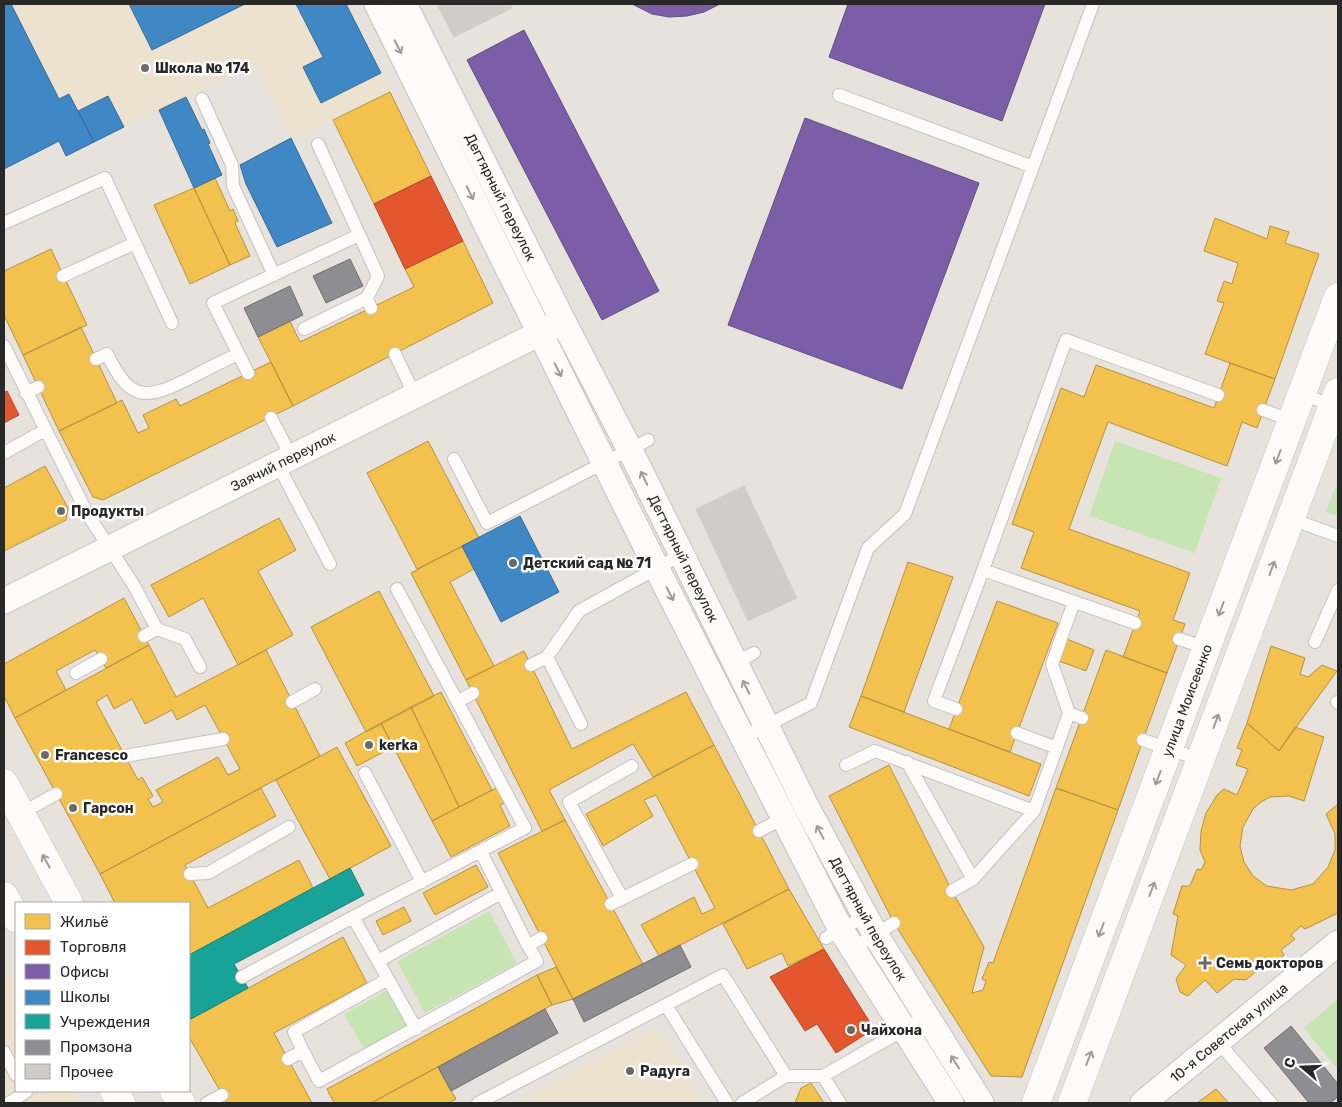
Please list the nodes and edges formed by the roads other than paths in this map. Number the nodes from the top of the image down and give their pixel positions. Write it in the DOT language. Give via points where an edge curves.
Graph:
graph roads {
  1 [pos="377,4"];
  2 [pos="404,4"];
  3 [pos="1093,4"];
  4 [pos="421,65"];
  5 [pos="839,95"];
  6 [pos="202,100"];
  7 [pos="318,144"];
  8 [pos="1033,167"];
  9 [pos="4,222"];
  10 [pos="359,235"];
  11 [pos="135,243"];
  12 [pos="274,275"];
  13 [pos="64,276"];
  14 [pos="1338,297"];
  15 [pos="563,322"];
  16 [pos="172,323"];
  17 [pos="304,329"];
  18 [pos="540,334"];
  19 [pos="4,346"];
  20 [pos="238,354"];
  21 [pos="395,354"];
  22 [pos="96,359"];
  23 [pos="248,373"];
  24 [pos="1302,394"];
  25 [pos="1218,395"];
  26 [pos="415,396"];
  27 [pos="1337,402"];
  28 [pos="1264,410"];
  29 [pos="271,418"];
  30 [pos="1292,421"];
  31 [pos="45,430"];
  32 [pos="639,445"];
  33 [pos="4,453"];
  34 [pos="454,459"];
  35 [pos="285,461"];
  36 [pos="604,463"];
  37 [pos="1291,518"];
  38 [pos="1338,536"];
  39 [pos="110,548"];
  40 [pos="681,555"];
  41 [pos="330,564"];
  42 [pos="656,567"];
  43 [pos="983,570"];
  44 [pos="397,589"];
  45 [pos="1338,590"];
  46 [pos="4,601"];
  47 [pos="1074,602"];
  48 [pos="1135,623"];
  49 [pos="157,629"];
  50 [pos="144,636"];
  51 [pos="1179,639"];
  52 [pos="1315,642"];
  53 [pos="1206,648"];
  54 [pos="547,657"];
  55 [pos="744,658"];
  56 [pos="101,659"];
  57 [pos="531,665"];
  58 [pos="200,667"];
  59 [pos="76,673"];
  60 [pos="711,676"];
  61 [pos="315,689"];
  62 [pos="473,694"];
  63 [pos="459,701"];
  64 [pos="292,702"];
  65 [pos="956,709"];
  66 [pos="1069,713"];
  67 [pos="1082,718"];
  68 [pos="581,724"];
  69 [pos="764,726"];
  70 [pos="1017,733"];
  71 [pos="742,738"];
  72 [pos="223,739"];
  73 [pos="1143,740"];
  74 [pos="1057,748"];
  75 [pos="1169,749"];
  76 [pos="125,756"];
  77 [pos="1201,760"];
  78 [pos="907,762"];
  79 [pos="846,765"];
  80 [pos="632,766"];
  81 [pos="365,773"];
  82 [pos="5,787"];
  83 [pos="56,794"];
  84 [pos="806,806"];
  85 [pos="1034,811"];
  86 [pos="20,814"];
  87 [pos="783,818"];
  88 [pos="289,827"];
  89 [pos="759,831"];
  90 [pos="481,852"];
  91 [pos="692,864"];
  92 [pos="190,874"];
  93 [pos="973,879"];
  94 [pos="422,882"];
  95 [pos="952,891"];
  96 [pos="501,894"];
  97 [pos="4,896"];
  98 [pos="622,898"];
  99 [pos="68,902"];
  100 [pos="611,904"];
  101 [pos="15,916"];
  102 [pos="353,917"];
  103 [pos="878,924"];
  104 [pos="541,938"];
  105 [pos="839,939"];
  106 [pos="1338,943"];
  107 [pos="528,946"];
  108 [pos="378,961"];
  109 [pos="242,978"];
  110 [pos="388,978"];
  111 [pos="666,1005"];
  112 [pos="926,1016"];
  113 [pos="416,1029"];
  114 [pos="903,1031"];
  115 [pos="1218,1042"];
  116 [pos="304,1051"];
  117 [pos="4,1052"];
  118 [pos="288,1059"];
  119 [pos="15,1073"];
  120 [pos="786,1076"];
  121 [pos="823,1076"];
  122 [pos="115,1092"];
  123 [pos="175,1092"];
  124 [pos="28,1095"];
  125 [pos="222,1095"];
  126 [pos="9,1103"];
  127 [pos="121,1103"];
  128 [pos="181,1103"];
  129 [pos="207,1103"];
  130 [pos="478,1103"];
  131 [pos="727,1103"];
  132 [pos="742,1103"];
  133 [pos="840,1103"];
  134 [pos="951,1103"];
  135 [pos="981,1103"];
  136 [pos="1036,1103"];
  137 [pos="1072,1103"];
  138 [pos="1143,1103"];
  139 [pos="1271,1103"];
  1 -- 4 [label="street, Дегтярный переулок, one-way"];
  2 -- 4 [label="street, Дегтярный переулок"];
  3 -- 8 [label="lane"];
  4 -- 15 [label="street, Дегтярный переулок"];
  4 -- 18 [label="street, Дегтярный переулок, one-way"];
  5 -- 8 [label="lane"];
  6 -- 12 [label="lane" via="232,165 233,186"];
  7 -- 10 [label="lane"];
  8 -- 69 [label="lane" via="905,514 868,548 811,702"];
  9 -- 11 [label="lane" via="105,178"];
  10 -- 12 [label="lane"];
  10 -- 17 [label="lane" via="378,276 369,303"];
  11 -- 13 [label="lane"];
  11 -- 16 [label="lane"];
  12 -- 20 [label="lane" via="213,303"];
  14 -- 24 [label="street, улица Моисеенко"];
  15 -- 18 [label="street, Заячий переулок"];
  15 -- 32 [label="street, Дегтярный переулок"];
  18 -- 26 [label="street, Заячий переулок"];
  18 -- 36 [label="street, Дегтярный переулок, one-way"];
  19 -- 31 [label="lane" via="32,390"];
  20 -- 22 [label="lane" via="161,392 144,394 129,387 118,376 107,354"];
  20 -- 23 [label="lane"];
  21 -- 26 [label="lane"];
  24 -- 27 [label="lane"];
  24 -- 30 [label="street, улица Моисеенко"];
  25 -- 43 [label="lane" via="1066,340"];
  26 -- 35 [label="street, Заячий переулок"];
  27 -- 37 [label="street"];
  28 -- 30 [label="lane"];
  29 -- 35 [label="lane"];
  30 -- 53 [label="street, улица Моисеенко, one-way"];
  31 -- 33 [label="lane"];
  31 -- 39 [label="lane" via="88,515"];
  32 -- 36 [label="lane"];
  40 -- 32 [label="street, Дегтярный переулок, one-way"];
  34 -- 36 [label="lane" via="487,523"];
  35 -- 39 [label="street, Заячий переулок"];
  35 -- 41 [label="lane"];
  36 -- 42 [label="street, Дегтярный переулок"];
  37 -- 38 [label="lane"];
  77 -- 37 [label="street, one-way"];
  39 -- 46 [label="street, Заячий переулок"];
  39 -- 49 [label="lane"];
  40 -- 42 [label="lane"];
  40 -- 55 [label="street, Дегтярный переулок"];
  42 -- 54 [label="lane" via="579,611"];
  42 -- 60 [label="street, Дегтярный переулок, one-way"];
  43 -- 47 [label="lane"];
  43 -- 65 [label="lane" via="934,701"];
  44 -- 63 [label="lane"];
  45 -- 52 [label="lane"];
  47 -- 48 [label="lane"];
  47 -- 66 [label="lane" via="1052,664"];
  49 -- 50 [label="lane"];
  49 -- 58 [label="lane" via="185,639"];
  51 -- 53 [label="lane"];
  53 -- 75 [label="street, улица Моисеенко"];
  54 -- 57 [label="lane"];
  54 -- 68 [label="lane"];
  55 -- 60 [label="lane"];
  69 -- 55 [label="street, Дегтярный переулок, one-way"];
  56 -- 59 [label="lane"];
  60 -- 71 [label="street, Дегтярный переулок"];
  61 -- 64 [label="lane"];
  62 -- 63 [label="lane"];
  63 -- 90 [label="lane" via="525,828"];
  66 -- 67 [label="lane"];
  66 -- 74 [label="lane"];
  69 -- 71 [label="lane"];
  69 -- 84 [label="street, Дегтярный переулок"];
  70 -- 74 [label="lane"];
  71 -- 87 [label="street, Дегтярный переулок"];
  72 -- 76 [label="lane"];
  73 -- 75 [label="lane"];
  74 -- 85 [label="lane"];
  75 -- 77 [label="lane"];
  75 -- 136 [label="street, улица Моисеенко, one-way"];
  137 -- 77 [label="street, one-way"];
  78 -- 79 [label="lane" via="875,751"];
  78 -- 85 [label="lane"];
  78 -- 93 [label="lane"];
  80 -- 98 [label="lane" via="569,802"];
  81 -- 94 [label="lane"];
  82 -- 86 [label="street"];
  83 -- 86 [label="lane"];
  84 -- 87 [label="lane"];
  103 -- 84 [label="street, Дегтярный переулок, one-way"];
  85 -- 93 [label="lane"];
  99 -- 86 [label="street, one-way"];
  87 -- 89 [label="lane"];
  87 -- 105 [label="street, Дегтярный переулок"];
  88 -- 92 [label="lane" via="208,872"];
  90 -- 94 [label="lane"];
  90 -- 96 [label="lane"];
  91 -- 98 [label="lane"];
  93 -- 95 [label="lane"];
  94 -- 102 [label="lane"];
  96 -- 107 [label="lane"];
  96 -- 108 [label="lane"];
  97 -- 101 [label="street"];
  98 -- 100 [label="lane"];
  102 -- 108 [label="lane"];
  102 -- 109 [label="lane"];
  103 -- 105 [label="lane"];
  103 -- 105 [label="lane"];
  103 -- 112 [label="street, Дегтярный переулок"];
  104 -- 107 [label="lane"];
  105 -- 114 [label="street, Дегтярный переулок"];
  106 -- 115 [label="street, 10-я Советская улица"];
  107 -- 113 [label="lane" via="537,962"];
  108 -- 110 [label="lane"];
  110 -- 113 [label="lane"];
  110 -- 116 [label="lane" via="294,1032"];
  111 -- 120 [label="lane" via="723,974"];
  111 -- 130 [label="lane"];
  111 -- 131 [label="lane"];
  112 -- 114 [label="lane"];
  135 -- 112 [label="street, Дегтярный переулок, one-way"];
  113 -- 116 [label="lane" via="319,1081"];
  114 -- 121 [label="lane"];
  114 -- 134 [label="street, Дегтярный переулок"];
  115 -- 138 [label="street, 10-я Советская улица"];
  115 -- 139 [label="lane"];
  116 -- 118 [label="lane"];
  117 -- 119 [label="lane"];
  120 -- 121 [label="lane"];
  120 -- 132 [label="lane"];
  121 -- 133 [label="lane"];
  122 -- 127 [label="street"];
  123 -- 128 [label="street"];
  124 -- 126 [label="lane"];
  125 -- 129 [label="lane"];
}
